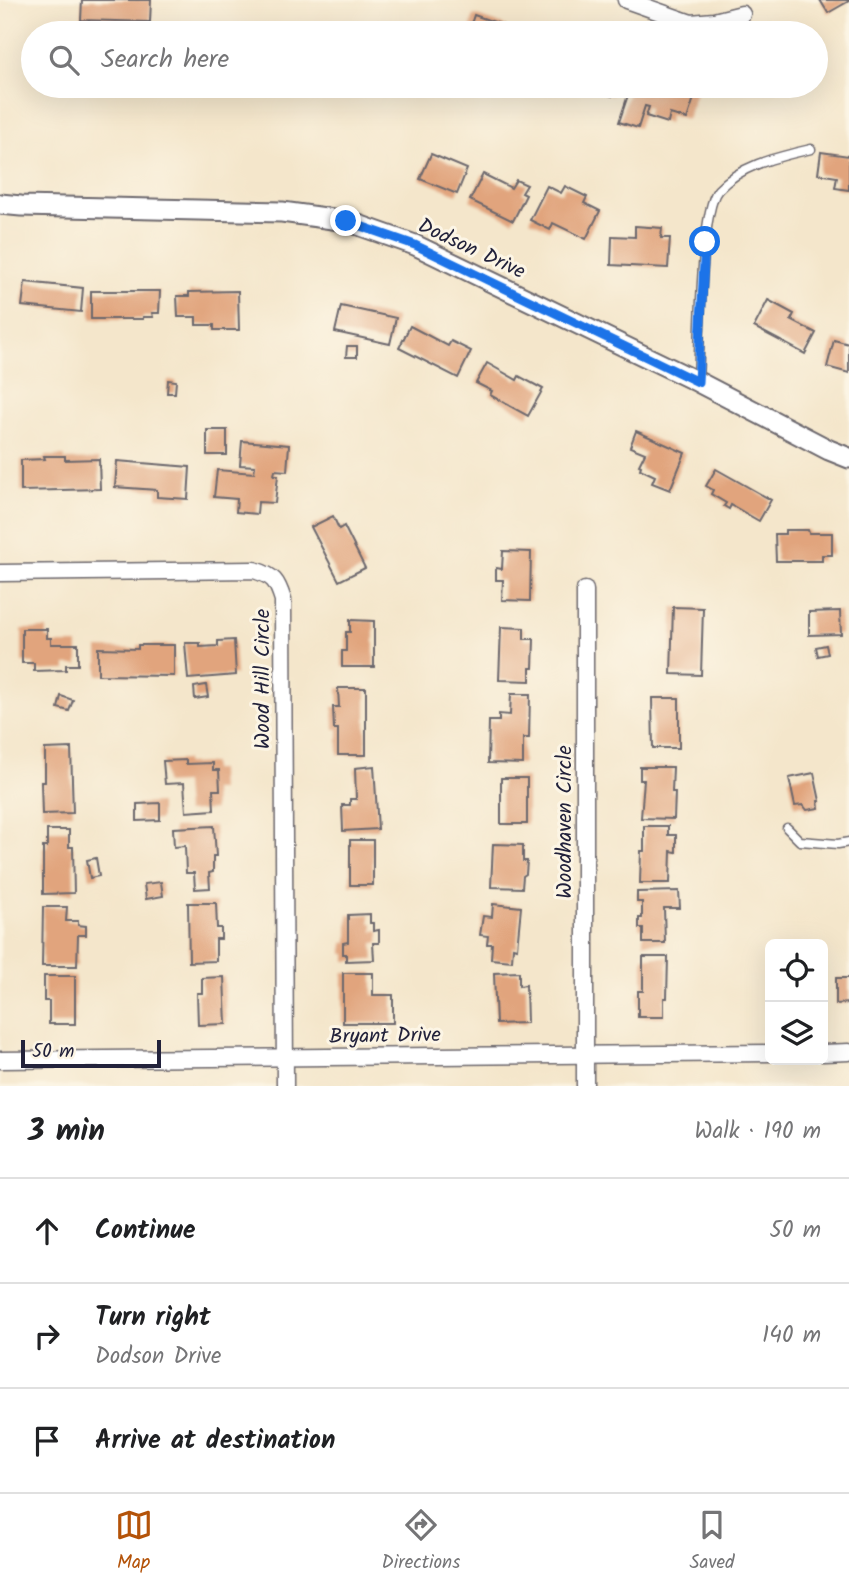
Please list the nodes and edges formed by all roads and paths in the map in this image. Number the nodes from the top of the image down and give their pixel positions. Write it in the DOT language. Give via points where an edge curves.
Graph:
graph roads {
  1 [pos="626,0"];
  2 [pos="742,14"];
  3 [pos="685,21"];
  4 [pos="714,21"];
  5 [pos="811,149"];
  6 [pos="0,204"];
  7 [pos="698,382"];
  8 [pos="849,458"];
  9 [pos="0,573"];
  10 [pos="584,590"];
  11 [pos="787,828"];
  12 [pos="849,842"];
  13 [pos="849,1052"];
  14 [pos="765,1053"];
  15 [pos="828,1053"];
  16 [pos="585,1055"];
  17 [pos="285,1057"];
  18 [pos="0,1059"];
  19 [pos="285,1086"];
  20 [pos="585,1086"];
  1 -- 3 [label="street"];
  2 -- 4 [label="street"];
  5 -- 7 [label="lane" via="737,173 716,192 705,242"];
  6 -- 7 [label="street, Dodson Drive" via="282,212 346,221 415,245"];
  7 -- 8 [label="street, Dodson Drive"];
  9 -- 17 [label="street, Wood Hill Circle" via="254,570 268,574 279,585 283,600"];
  10 -- 16 [label="street, Woodhaven Circle"];
  11 -- 12 [label="lane" via="800,841"];
  13 -- 15 [label="street"];
  14 -- 16 [label="street, Bryant Drive"];
  16 -- 17 [label="street, Bryant Drive"];
  16 -- 20 [label="street, Woodhaven Circle"];
  17 -- 18 [label="street, Bryant Drive"];
  17 -- 19 [label="street"];
}
